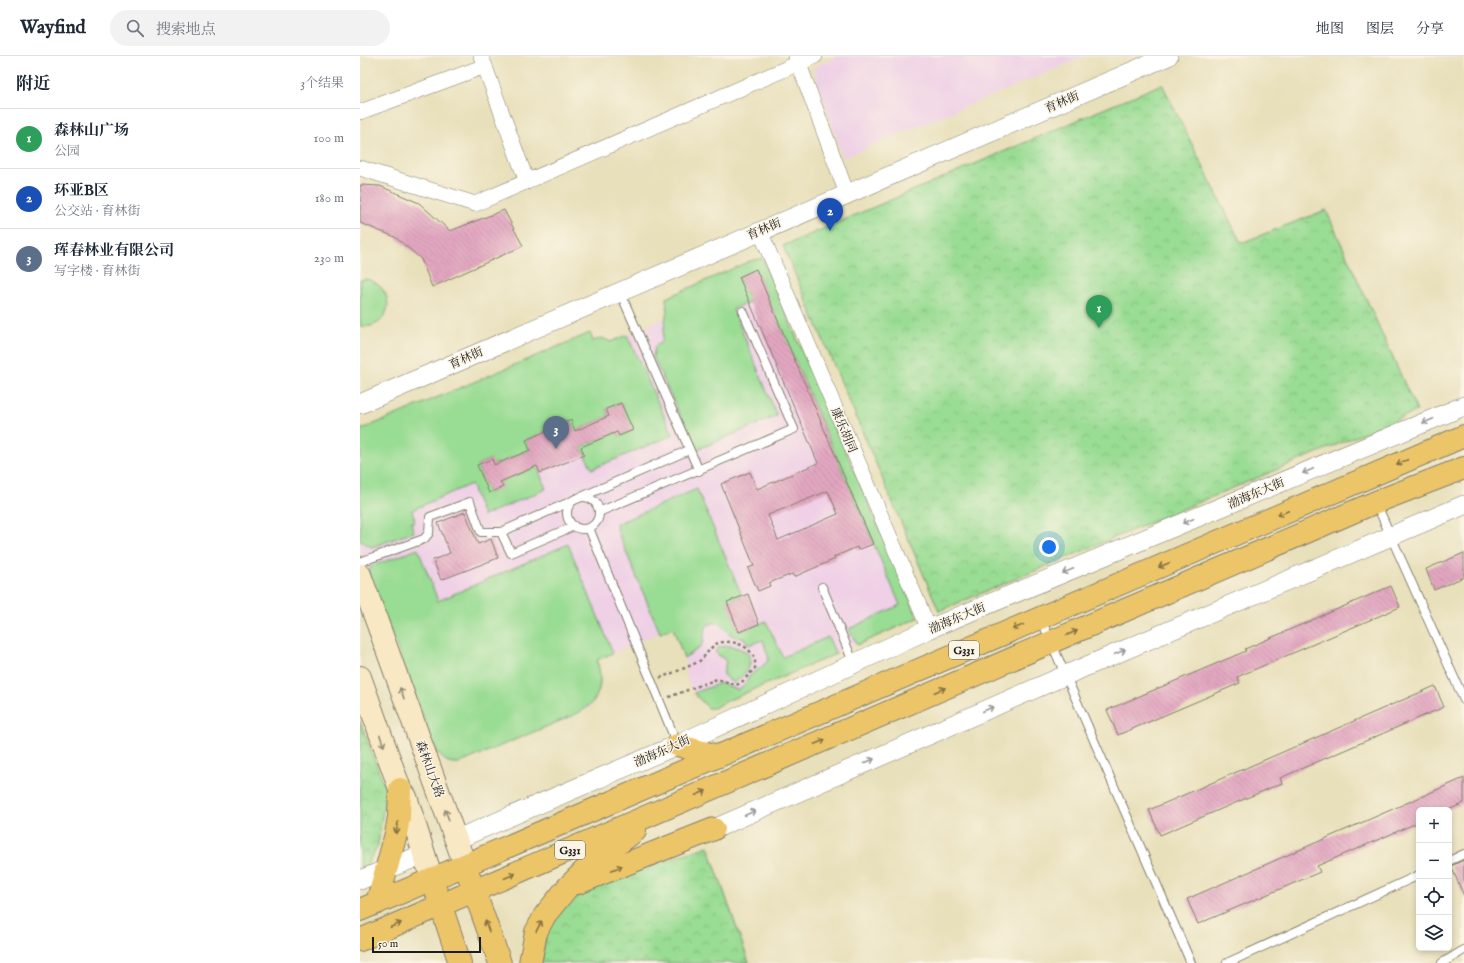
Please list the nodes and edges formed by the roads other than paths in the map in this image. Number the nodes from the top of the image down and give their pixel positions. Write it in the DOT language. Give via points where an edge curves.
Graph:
graph roads {
  1 [pos="815,56"];
  2 [pos="1168,56"];
  3 [pos="797,60"];
  4 [pos="483,61"];
  5 [pos="360,112"];
  6 [pos="360,168"];
  7 [pos="527,182"];
  8 [pos="847,194"];
  9 [pos="760,231"];
  10 [pos="620,291"];
  11 [pos="743,311"];
  12 [pos="360,404"];
  13 [pos="1464,406"];
  14 [pos="1464,436"];
  15 [pos="689,450"];
  16 [pos="1464,468"];
  17 [pos="699,471"];
  18 [pos="577,499"];
  19 [pos="1376,502"];
  20 [pos="1464,505"];
  21 [pos="599,512"];
  22 [pos="574,526"];
  23 [pos="589,528"];
  24 [pos="501,532"];
  25 [pos="1391,536"];
  26 [pos="360,562"];
  27 [pos="360,575"];
  28 [pos="822,587"];
  29 [pos="1040,618"];
  30 [pos="928,629"];
  31 [pos="1052,642"];
  32 [pos="854,664"];
  33 [pos="1066,675"];
  34 [pos="360,678"];
  35 [pos="1464,700"];
  36 [pos="677,745"];
  37 [pos="718,756"];
  38 [pos="433,778"];
  39 [pos="403,793"];
  40 [pos="665,808"];
  41 [pos="714,829"];
  42 [pos="456,840"];
  43 [pos="424,854"];
  44 [pos="1464,854"];
  45 [pos="1452,860"];
  46 [pos="464,865"];
  47 [pos="386,869"];
  48 [pos="1416,876"];
  49 [pos="432,879"];
  50 [pos="360,880"];
  51 [pos="567,888"];
  52 [pos="474,891"];
  53 [pos="369,906"];
  54 [pos="440,906"];
  55 [pos="360,940"];
  56 [pos="1464,950"];
  57 [pos="460,963"];
  58 [pos="500,963"];
  59 [pos="530,963"];
  60 [pos="1191,963"];
  61 [pos="1227,963"];
  62 [pos="1442,963"];
  1 -- 3 [label="street"];
  2 -- 8 [label="street, 育林街"];
  3 -- 7 [label="street"];
  3 -- 8 [label="street"];
  4 -- 5 [label="street"];
  4 -- 7 [label="street"];
  6 -- 7 [label="street" via="475,204"];
  8 -- 9 [label="street, 育林街"];
  9 -- 10 [label="street, 育林街"];
  9 -- 30 [label="street, 康乐胡同"];
  10 -- 12 [label="street, 育林街"];
  10 -- 15 [label="lane"];
  11 -- 17 [label="lane" via="794,429"];
  13 -- 30 [label="street, 渤海东大街, one-way"];
  14 -- 29 [label="main road, G331, one-way"];
  15 -- 17 [label="lane"];
  15 -- 18 [label="lane"];
  16 -- 19 [label="main road, G331"];
  17 -- 21 [label="lane"];
  18 -- 21 [label="lane" via="592,500"];
  18 -- 22 [label="lane" via="572,502 568,511 570,522"];
  18 -- 24 [label="lane"];
  19 -- 25 [label="lane"];
  31 -- 19 [label="main road, G331, one-way"];
  20 -- 25 [label="street"];
  21 -- 23 [label="lane" via="597,522"];
  22 -- 23 [label="lane" via="578,529"];
  22 -- 24 [label="lane" via="511,553"];
  23 -- 36 [label="lane"];
  24 -- 26 [label="lane" via="481,532 470,502 430,517 429,533 424,539"];
  33 -- 25 [label="street, one-way"];
  25 -- 35 [label="lane"];
  38 -- 27 [label="main road, 森林山大路, one-way"];
  28 -- 32 [label="lane"];
  29 -- 31 [label="lane"];
  29 -- 37 [label="main road, G331, one-way"];
  30 -- 32 [label="street, 渤海东大街"];
  31 -- 33 [label="lane"];
  40 -- 31 [label="main road, G331, one-way"];
  32 -- 36 [label="street, 渤海东大街"];
  41 -- 33 [label="street, one-way"];
  33 -- 60 [label="lane"];
  34 -- 39 [label="main road, one-way"];
  36 -- 37 [label="main road"];
  36 -- 42 [label="street, 渤海东大街"];
  37 -- 46 [label="main road, G331"];
  38 -- 39 [label="main road" via="424,789"];
  42 -- 38 [label="main road, 森林山大路, one-way"];
  39 -- 43 [label="main road"];
  39 -- 47 [label="main road, one-way"];
  40 -- 51 [label="main road" via="592,864"];
  52 -- 40 [label="main road, G331, one-way"];
  51 -- 41 [label="main road, one-way"];
  42 -- 46 [label="main road, 森林山大路"];
  43 -- 47 [label="street"];
  43 -- 49 [label="main road"];
  44 -- 45 [label="lane"];
  46 -- 49 [label="main road, G331"];
  46 -- 52 [label="main road, 森林山大路"];
  47 -- 50 [label="street"];
  47 -- 53 [label="main road"];
  48 -- 61 [label="lane"];
  49 -- 53 [label="main road, G331"];
  49 -- 54 [label="main road"];
  59 -- 51 [label="main road, one-way" via="536,932 545,915"];
  52 -- 54 [label="main road, G331"];
  58 -- 52 [label="main road, 森林山大路, one-way"];
  55 -- 54 [label="main road, G331, one-way"];
  54 -- 57 [label="main road"];
  56 -- 62 [label="lane"];
}
